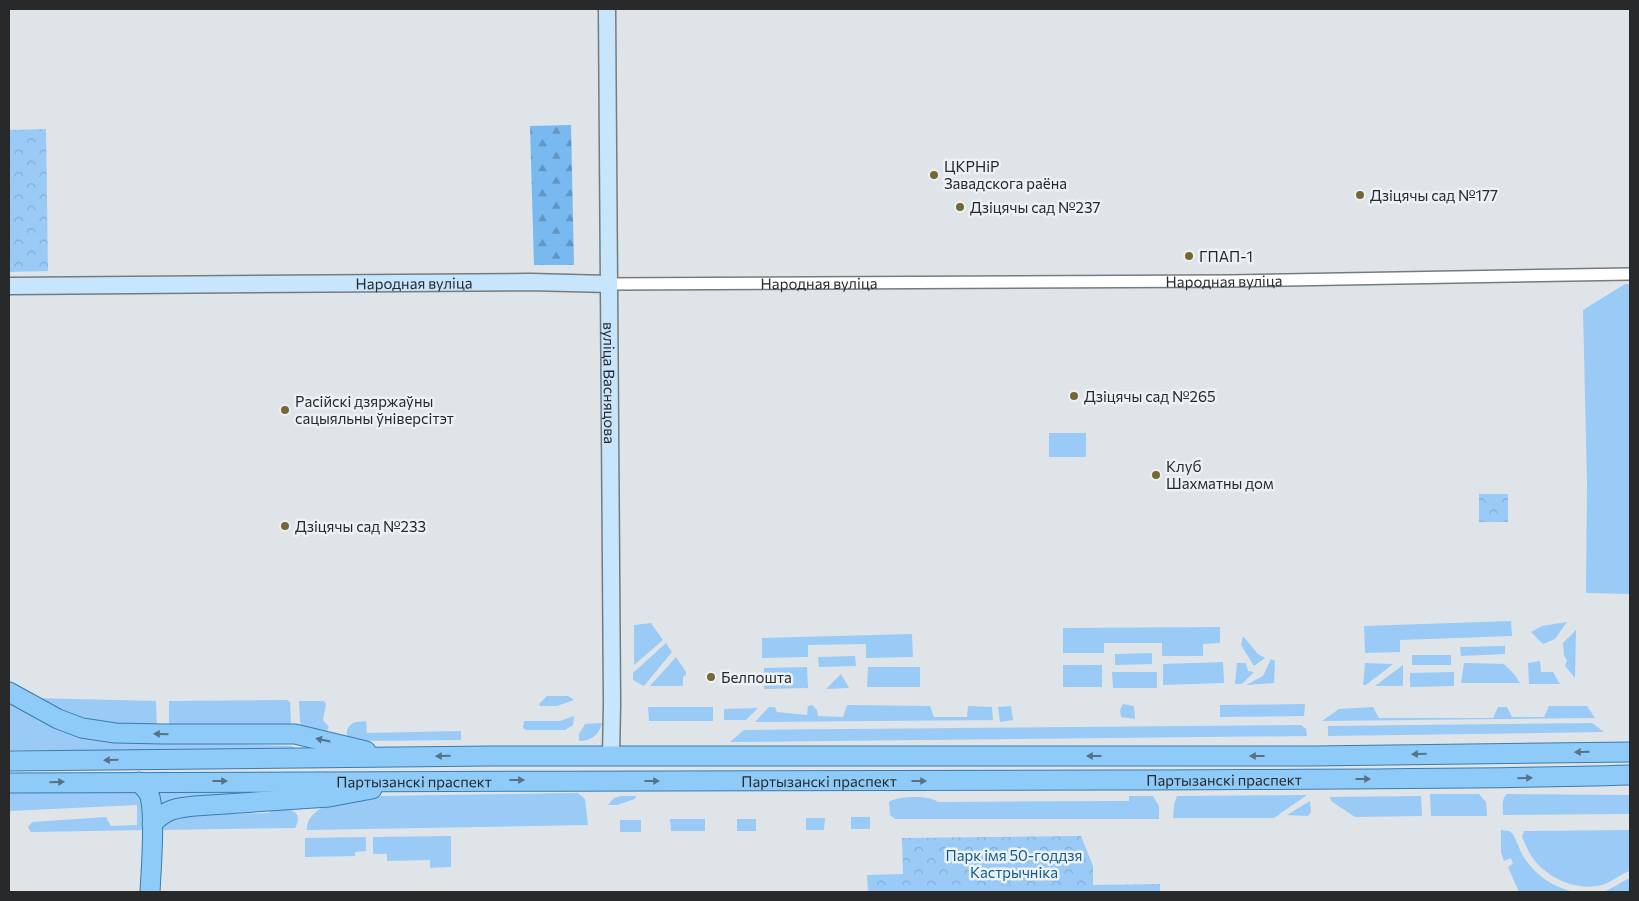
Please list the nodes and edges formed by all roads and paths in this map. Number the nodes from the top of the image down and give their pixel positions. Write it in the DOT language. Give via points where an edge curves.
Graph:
graph roads {
  1 [pos="607,9"];
  2 [pos="1630,274"];
  3 [pos="609,284"];
  4 [pos="9,286"];
  5 [pos="9,692"];
  6 [pos="1630,752"];
  7 [pos="611,756"];
  8 [pos="387,757"];
  9 [pos="9,761"];
  10 [pos="1630,774"];
  11 [pos="403,781"];
  12 [pos="603,781"];
  13 [pos="139,782"];
  14 [pos="9,783"];
  15 [pos="152,824"];
  16 [pos="150,892"];
  1 -- 3 [label="street, вуліца Васняцова"];
  2 -- 3 [label="street, Народная вуліца" via="1231,281"];
  3 -- 4 [label="street, Народная вуліца"];
  3 -- 7 [label="street, вуліца Васняцова"];
  8 -- 5 [label="main road, one-way" via="295,734 114,733 82,728 58,719"];
  6 -- 7 [label="main road, Партызанскі праспект, one-way" via="1313,756"];
  7 -- 8 [label="main road, Партызанскі праспект, one-way"];
  7 -- 12 [label="main road"];
  8 -- 9 [label="main road, Партызанскі праспект, one-way"];
  12 -- 10 [label="main road, Партызанскі праспект, one-way" via="1472,779"];
  11 -- 12 [label="main road, Партызанскі праспект, one-way"];
  13 -- 11 [label="main road, Партызанскі праспект, one-way"];
  11 -- 15 [label="main road" via="329,797 173,809 164,812"];
  14 -- 13 [label="main road, Партызанскі праспект, one-way"];
  13 -- 15 [label="main road" via="148,793"];
  15 -- 16 [label="main road"];
}
